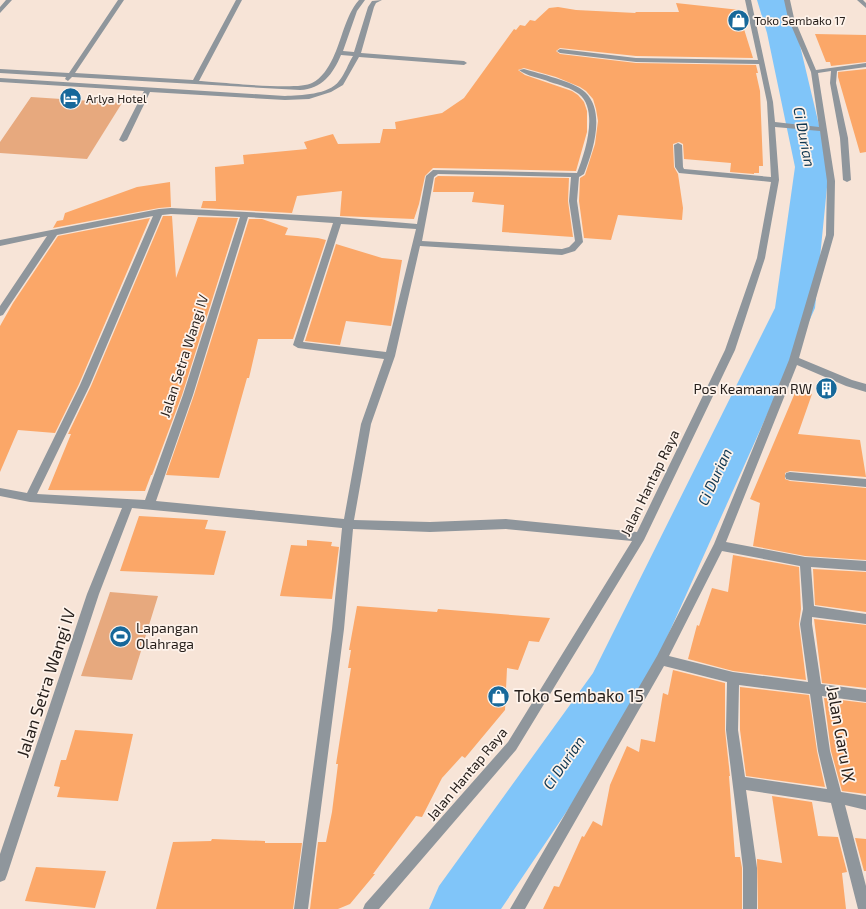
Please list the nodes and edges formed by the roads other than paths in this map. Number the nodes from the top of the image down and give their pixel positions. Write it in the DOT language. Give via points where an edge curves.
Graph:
graph roads {
  1 [pos="9,0"];
  2 [pos="121,0"];
  3 [pos="239,0"];
  4 [pos="362,0"];
  5 [pos="379,0"];
  6 [pos="748,0"];
  7 [pos="787,0"];
  8 [pos="860,0"];
  9 [pos="866,6"];
  10 [pos="0,11"];
  11 [pos="560,51"];
  12 [pos="339,53"];
  13 [pos="357,54"];
  14 [pos="762,62"];
  15 [pos="464,63"];
  16 [pos="866,65"];
  17 [pos="834,69"];
  18 [pos="522,70"];
  19 [pos="0,71"];
  20 [pos="814,72"];
  21 [pos="70,75"];
  22 [pos="0,80"];
  23 [pos="196,83"];
  24 [pos="65,84"];
  25 [pos="148,89"];
  26 [pos="775,124"];
  27 [pos="819,129"];
  28 [pos="123,140"];
  29 [pos="678,145"];
  30 [pos="575,175"];
  31 [pos="775,180"];
  32 [pos="847,180"];
  33 [pos="159,212"];
  34 [pos="245,215"];
  35 [pos="338,220"];
  36 [pos="420,227"];
  37 [pos="53,234"];
  38 [pos="417,242"];
  39 [pos="0,243"];
  40 [pos="0,313"];
  41 [pos="390,356"];
  42 [pos="794,360"];
  43 [pos="866,388"];
  44 [pos="790,476"];
  45 [pos="866,483"];
  46 [pos="0,492"];
  47 [pos="30,498"];
  48 [pos="129,504"];
  49 [pos="149,505"];
  50 [pos="348,524"];
  51 [pos="640,538"];
  52 [pos="719,546"];
  53 [pos="805,562"];
  54 [pos="866,566"];
  55 [pos="809,611"];
  56 [pos="866,619"];
  57 [pos="660,660"];
  58 [pos="733,678"];
  59 [pos="816,690"];
  60 [pos="866,696"];
  61 [pos="740,783"];
  62 [pos="835,797"];
  63 [pos="866,803"];
  64 [pos="0,875"];
  65 [pos="301,909"];
  66 [pos="370,909"];
  67 [pos="517,909"];
  68 [pos="750,909"];
  69 [pos="864,909"];
  1 -- 10 [label="street"];
  2 -- 21 [label="street"];
  3 -- 23 [label="street"];
  4 -- 12 [label="street" via="354,13"];
  5 -- 13 [label="street" via="370,7"];
  6 -- 14 [label="street, Jalan Hantap Raya"];
  7 -- 20 [label="street" via="791,18"];
  8 -- 9 [label="street"];
  11 -- 14 [label="street" via="636,60"];
  12 -- 13 [label="street"];
  12 -- 23 [label="street" via="329,72 313,86 286,88"];
  13 -- 15 [label="street"];
  13 -- 25 [label="street" via="341,84 309,97 285,98"];
  14 -- 26 [label="street, Jalan Hantap Raya"];
  16 -- 17 [label="street"];
  17 -- 20 [label="street"];
  17 -- 32 [label="street" via="833,83 844,138"];
  18 -- 30 [label="street" via="577,90 587,98 591,108 593,133 588,157 580,174"];
  19 -- 21 [label="street"];
  20 -- 27 [label="street"];
  21 -- 23 [label="street"];
  21 -- 24 [label="street"];
  22 -- 24 [label="street"];
  24 -- 25 [label="street"];
  25 -- 28 [label="street"];
  26 -- 27 [label="street"];
  26 -- 31 [label="street, Jalan Hantap Raya"];
  27 -- 42 [label="street" via="831,181 830,235"];
  29 -- 31 [label="street" via="679,167 682,171"];
  30 -- 36 [label="street" via="433,173"];
  30 -- 38 [label="street" via="573,201 579,242 572,249 562,252"];
  31 -- 51 [label="street, Jalan Hantap Raya" via="761,258 730,350"];
  33 -- 34 [label="street"];
  33 -- 37 [label="street"];
  33 -- 47 [label="street" via="85,385"];
  34 -- 35 [label="street"];
  34 -- 49 [label="street, Jalan Setra Wangi IV" via="188,395"];
  35 -- 36 [label="street"];
  35 -- 41 [label="street" via="298,345"];
  36 -- 38 [label="street"];
  37 -- 39 [label="street"];
  37 -- 40 [label="street"];
  38 -- 41 [label="street"];
  41 -- 50 [label="street" via="366,424"];
  42 -- 43 [label="street"];
  42 -- 52 [label="street"];
  44 -- 45 [label="street"];
  46 -- 47 [label="street"];
  47 -- 48 [label="street"];
  48 -- 49 [label="street"];
  48 -- 64 [label="street, Jalan Setra Wangi IV" via="94,594"];
  49 -- 50 [label="street"];
  50 -- 51 [label="street" via="430,527 506,524"];
  50 -- 65 [label="street" via="338,629"];
  51 -- 66 [label="street, Jalan Hantap Raya" via="512,746"];
  52 -- 53 [label="street"];
  52 -- 57 [label="street"];
  53 -- 54 [label="street"];
  53 -- 55 [label="street, Jalan Garu IX"];
  55 -- 56 [label="street"];
  55 -- 59 [label="street, Jalan Garu IX" via="806,624"];
  57 -- 58 [label="street"];
  57 -- 67 [label="street"];
  58 -- 59 [label="street"];
  58 -- 61 [label="street" via="732,730"];
  59 -- 60 [label="street"];
  59 -- 62 [label="street, Jalan Garu IX" via="824,751"];
  61 -- 62 [label="street"];
  61 -- 68 [label="street" via="750,868"];
  62 -- 63 [label="street"];
  62 -- 69 [label="street, Jalan Garu IX"];
}
